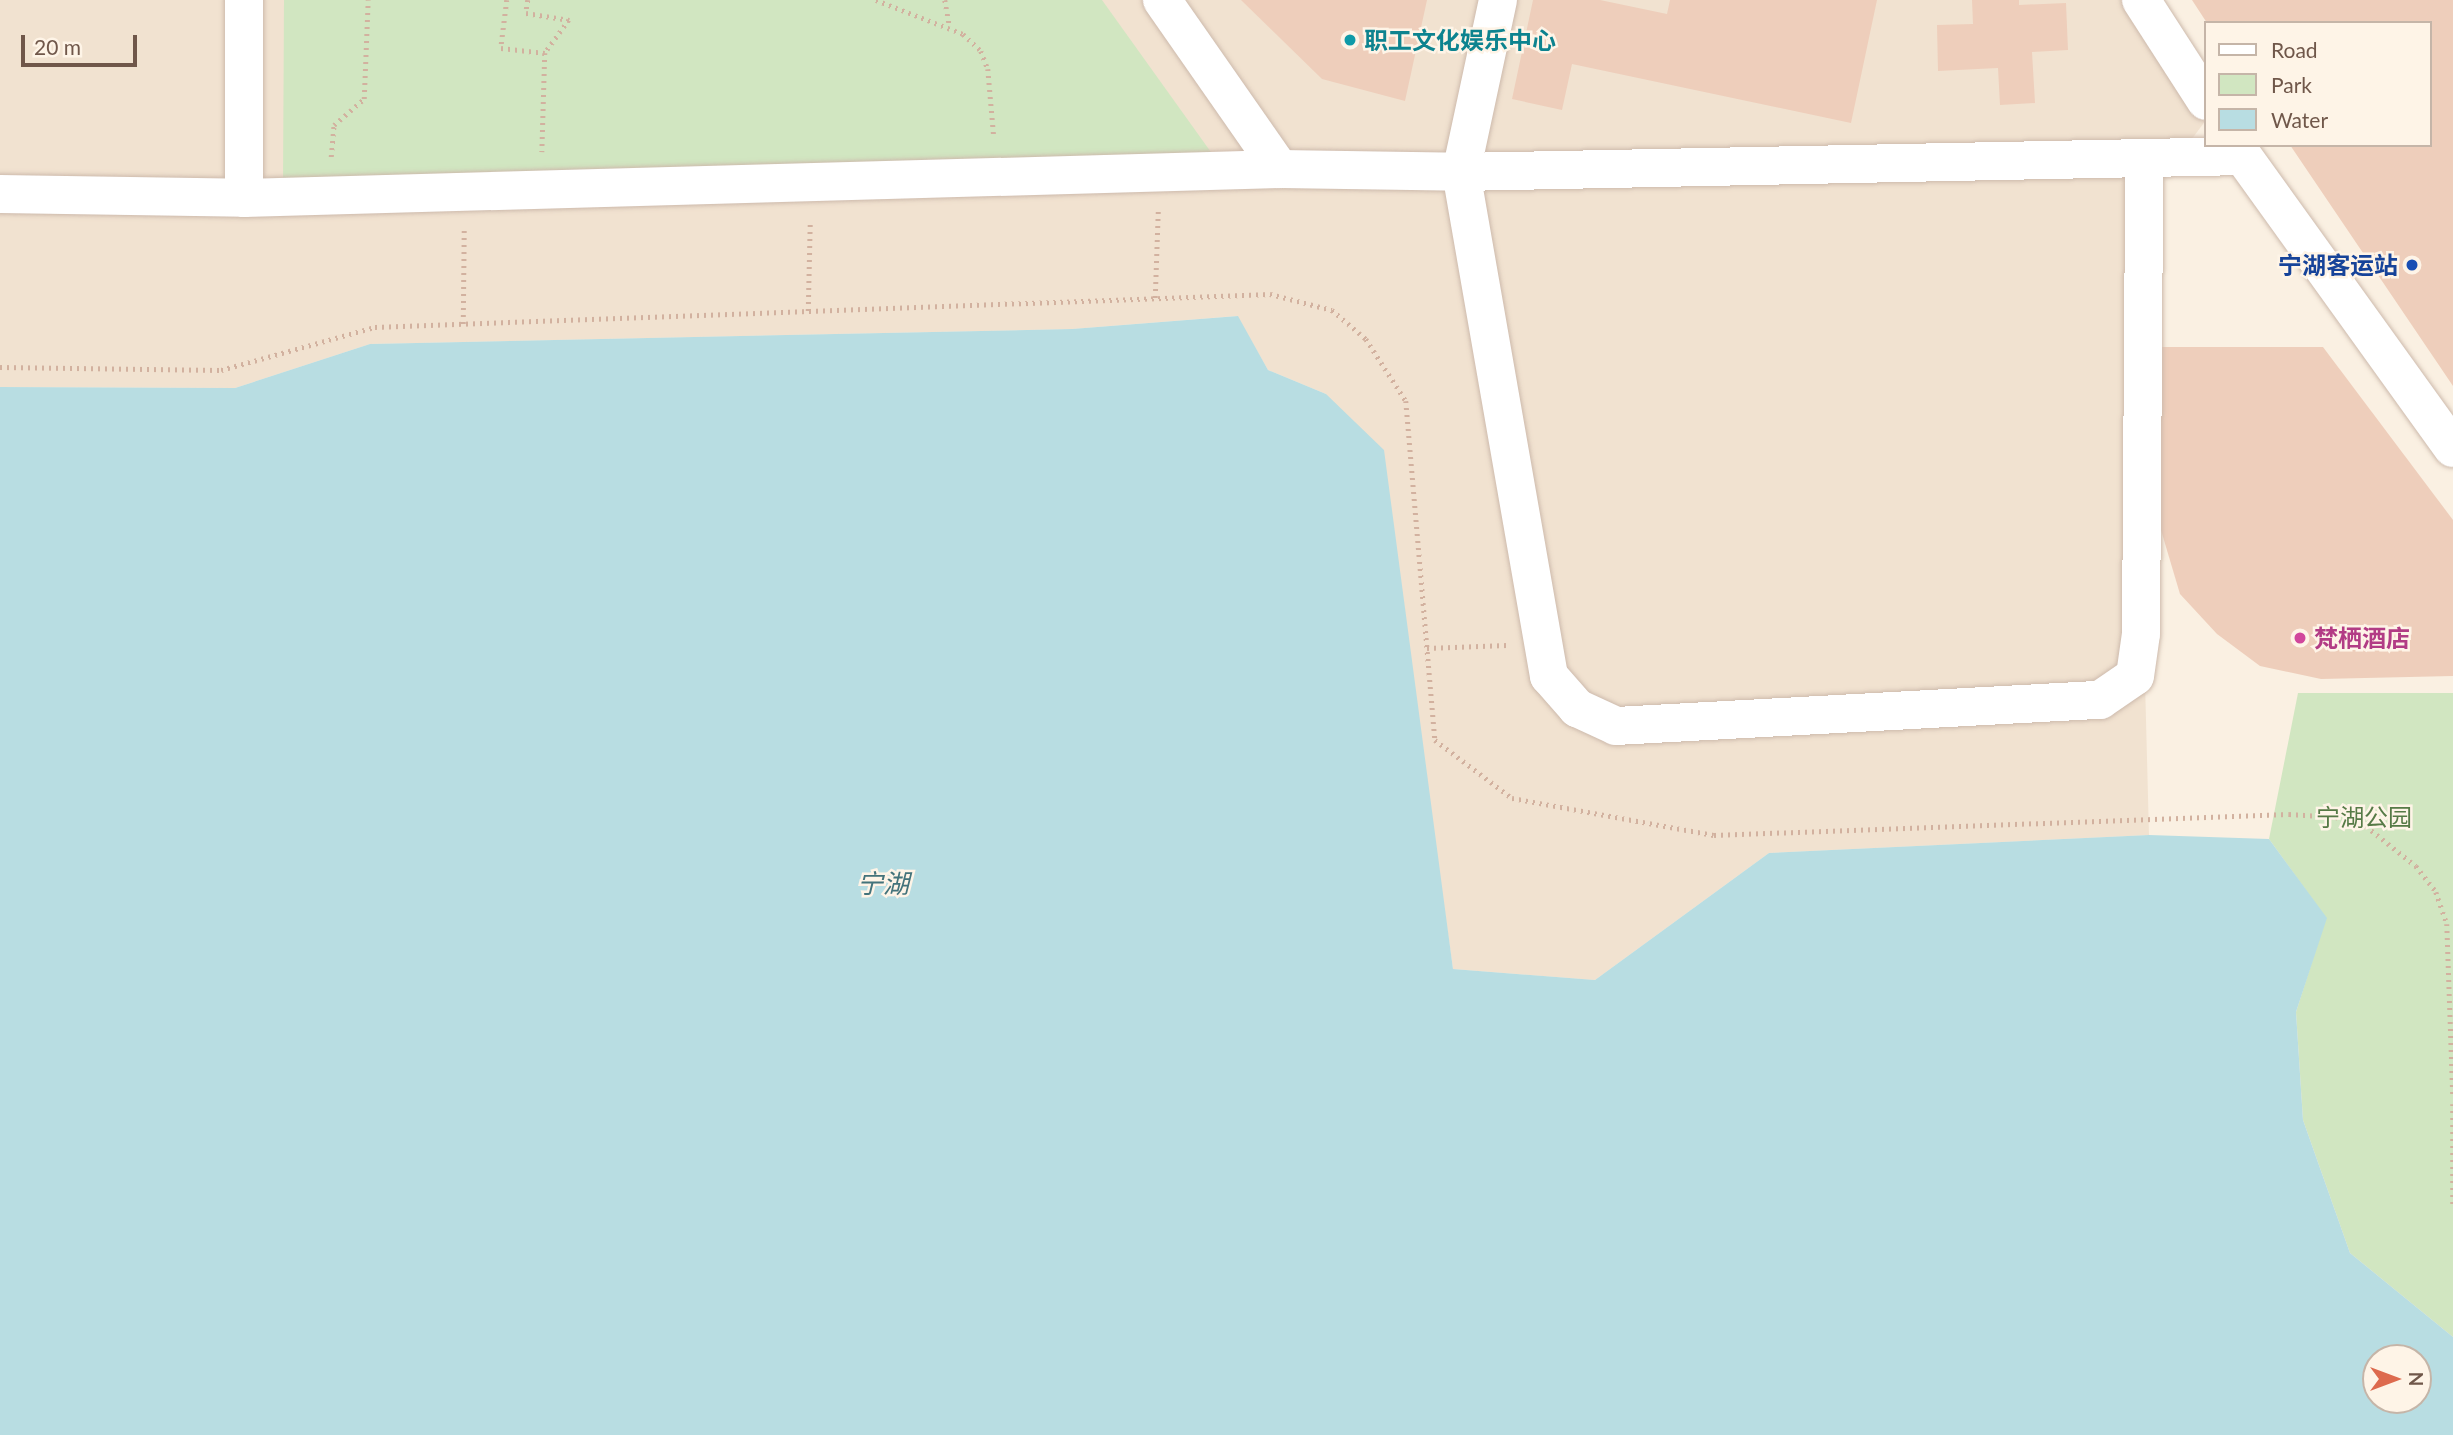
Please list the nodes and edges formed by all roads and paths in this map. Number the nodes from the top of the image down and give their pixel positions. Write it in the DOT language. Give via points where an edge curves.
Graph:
graph roads {
  1 [pos="244,0"];
  2 [pos="368,0"];
  3 [pos="507,0"];
  4 [pos="527,0"];
  5 [pos="876,0"];
  6 [pos="945,0"];
  7 [pos="1162,0"];
  8 [pos="1498,0"];
  9 [pos="2141,0"];
  10 [pos="950,29"];
  11 [pos="545,53"];
  12 [pos="2204,98"];
  13 [pos="2238,151"];
  14 [pos="2144,158"];
  15 [pos="1280,169"];
  16 [pos="1461,172"];
  17 [pos="1158,173"];
  18 [pos="997,177"];
  19 [pos="812,182"];
  20 [pos="542,190"];
  21 [pos="464,192"];
  22 [pos="0,194"];
  23 [pos="329,196"];
  24 [pos="244,198"];
  25 [pos="1155,298"];
  26 [pos="808,311"];
  27 [pos="463,324"];
  28 [pos="0,367"];
  29 [pos="2453,448"];
  30 [pos="1544,644"];
  31 [pos="1427,648"];
  32 [pos="2453,1094"];
  33 [pos="2453,1104"];
  34 [pos="2453,1207"];
  1 -- 24 [label="street"];
  2 -- 23 [label="path" via="364,99 334,125"];
  3 -- 11 [label="path" via="501,48"];
  4 -- 11 [label="path" via="526,13 569,20"];
  5 -- 10 [label="path"];
  6 -- 10 [label="path"];
  7 -- 15 [label="street"];
  8 -- 16 [label="street"];
  9 -- 12 [label="street"];
  10 -- 18 [label="path" via="981,51 988,69"];
  11 -- 20 [label="path"];
  13 -- 14 [label="street"];
  13 -- 29 [label="street"];
  14 -- 16 [label="street"];
  14 -- 30 [label="street" via="2141,634 2135,676 2100,700 1616,726 1577,708 1549,676"];
  15 -- 16 [label="street"];
  15 -- 17 [label="street"];
  16 -- 30 [label="street"];
  17 -- 18 [label="street"];
  17 -- 25 [label="path"];
  18 -- 19 [label="street"];
  19 -- 20 [label="street"];
  19 -- 26 [label="path"];
  20 -- 21 [label="street"];
  21 -- 23 [label="street"];
  21 -- 27 [label="path"];
  22 -- 24 [label="street"];
  23 -- 24 [label="street"];
  25 -- 26 [label="path"];
  25 -- 31 [label="path" via="1270,294 1332,310 1366,339 1406,401"];
  26 -- 27 [label="path"];
  27 -- 28 [label="path" via="375,327 220,370"];
  30 -- 31 [label="path"];
  31 -- 32 [label="path" via="1435,740 1512,798 1714,835 2289,814 2336,817 2366,826 2416,866 2436,892 2447,924"];
  33 -- 34 [label="path"];
}
